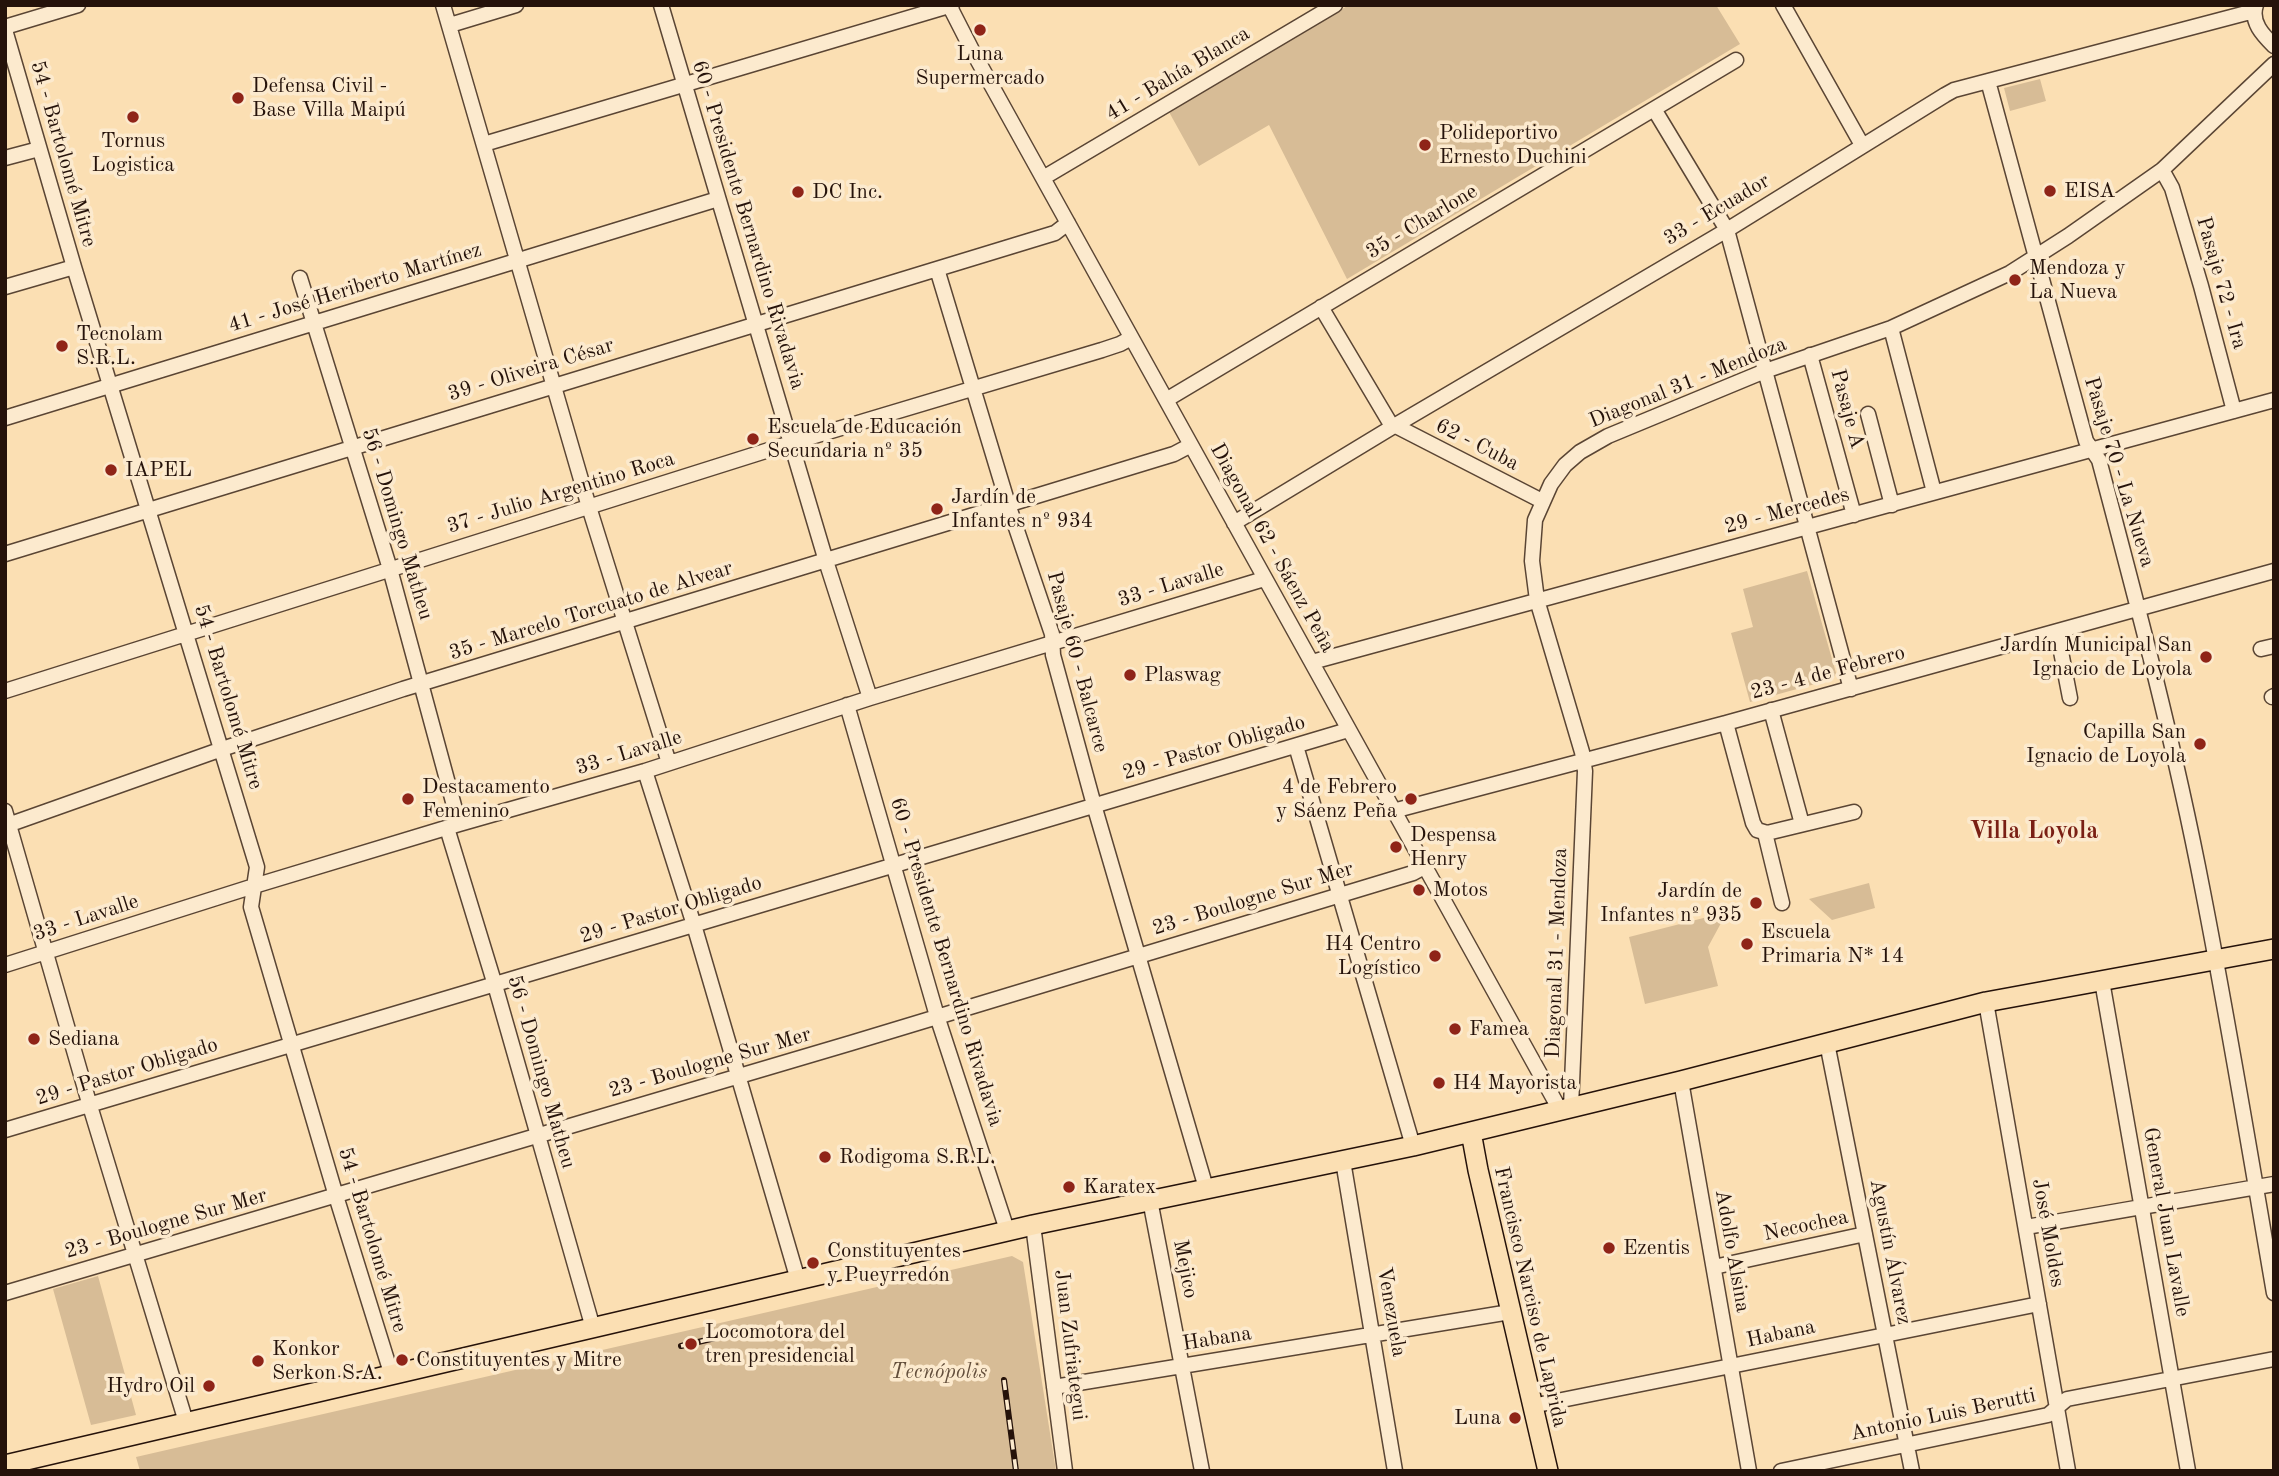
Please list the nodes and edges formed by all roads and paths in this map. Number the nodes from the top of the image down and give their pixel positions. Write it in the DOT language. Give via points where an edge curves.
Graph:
graph roads {
  1 [pos="78,5"];
  2 [pos="443,5"];
  3 [pos="516,5"];
  4 [pos="661,5"];
  5 [pos="1335,5"];
  6 [pos="1783,5"];
  7 [pos="951,6"];
  8 [pos="2255,8"];
  9 [pos="1313,11"];
  10 [pos="450,25"];
  11 [pos="5,29"];
  12 [pos="2274,46"];
  13 [pos="1736,60"];
  14 [pos="2274,64"];
  15 [pos="1988,81"];
  16 [pos="684,85"];
  17 [pos="1654,109"];
  18 [pos="484,144"];
  19 [pos="1862,145"];
  20 [pos="39,149"];
  21 [pos="5,158"];
  22 [pos="2162,170"];
  23 [pos="1044,178"];
  24 [pos="718,199"];
  25 [pos="1068,223"];
  26 [pos="1727,230"];
  27 [pos="2035,258"];
  28 [pos="517,260"];
  29 [pos="74,267"];
  30 [pos="937,269"];
  31 [pos="300,278"];
  32 [pos="5,287"];
  33 [pos="1321,307"];
  34 [pos="314,322"];
  35 [pos="755,324"];
  36 [pos="1891,328"];
  37 [pos="1130,338"];
  38 [pos="1810,355"];
  39 [pos="1765,371"];
  40 [pos="110,386"];
  41 [pos="553,386"];
  42 [pos="973,387"];
  43 [pos="1166,400"];
  44 [pos="2274,400"];
  45 [pos="2234,411"];
  46 [pos="1868,414"];
  47 [pos="5,418"];
  48 [pos="1394,426"];
  49 [pos="791,443"];
  50 [pos="1191,445"];
  51 [pos="352,446"];
  52 [pos="2092,450"];
  53 [pos="1934,492"];
  54 [pos="1542,501"];
  55 [pos="1008,504"];
  56 [pos="1892,505"];
  57 [pos="589,507"];
  58 [pos="149,510"];
  59 [pos="1854,515"];
  60 [pos="1234,523"];
  61 [pos="1807,527"];
  62 [pos="5,554"];
  63 [pos="826,561"];
  64 [pos="390,569"];
  65 [pos="2274,571"];
  66 [pos="1264,579"];
  67 [pos="1537,600"];
  68 [pos="2138,607"];
  69 [pos="624,623"];
  70 [pos="2057,631"];
  71 [pos="187,634"];
  72 [pos="1052,643"];
  73 [pos="1312,663"];
  74 [pos="422,684"];
  75 [pos="1850,689"];
  76 [pos="5,691"];
  77 [pos="870,698"];
  78 [pos="2070,698"];
  79 [pos="847,705"];
  80 [pos="1772,710"];
  81 [pos="1726,723"];
  82 [pos="1348,730"];
  83 [pos="1296,746"];
  84 [pos="222,748"];
  85 [pos="1584,760"];
  86 [pos="669,763"];
  87 [pos="645,771"];
  88 [pos="1094,806"];
  89 [pos="1393,811"];
  90 [pos="1854,812"];
  91 [pos="7,821"];
  92 [pos="1802,824"];
  93 [pos="453,826"];
  94 [pos="1765,832"];
  95 [pos="893,866"];
  96 [pos="1424,867"];
  97 [pos="254,886"];
  98 [pos="1340,894"];
  99 [pos="1782,904"];
  100 [pos="694,925"];
  101 [pos="2274,949"];
  102 [pos="46,953"];
  103 [pos="1139,956"];
  104 [pos="2216,959"];
  105 [pos="5,965"];
  106 [pos="2102,981"];
  107 [pos="495,985"];
  108 [pos="1986,1002"];
  109 [pos="937,1016"];
  110 [pos="1827,1042"];
  111 [pos="291,1045"];
  112 [pos="738,1076"];
  113 [pos="1681,1081"];
  114 [pos="90,1106"];
  115 [pos="1565,1109"];
  116 [pos="5,1130"];
  117 [pos="1471,1132"];
  118 [pos="537,1135"];
  119 [pos="1413,1146"];
  120 [pos="1343,1161"];
  121 [pos="2274,1184"];
  122 [pos="2255,1187"];
  123 [pos="1206,1188"];
  124 [pos="336,1196"];
  125 [pos="1150,1200"];
  126 [pos="2142,1207"];
  127 [pos="1033,1224"];
  128 [pos="2026,1227"];
  129 [pos="1007,1230"];
  130 [pos="1865,1234"];
  131 [pos="135,1255"];
  132 [pos="1714,1267"];
  133 [pos="798,1280"];
  134 [pos="5,1293"];
  135 [pos="2274,1293"];
  136 [pos="2039,1304"];
  137 [pos="1510,1312"];
  138 [pos="593,1328"];
  139 [pos="1885,1334"];
  140 [pos="1374,1335"];
  141 [pos="2274,1359"];
  142 [pos="1182,1366"];
  143 [pos="1731,1366"];
  144 [pos="392,1376"];
  145 [pos="2172,1379"];
  146 [pos="1054,1387"];
  147 [pos="1532,1406"];
  148 [pos="2057,1406"];
  149 [pos="186,1422"];
  150 [pos="1908,1444"];
  151 [pos="5,1465"];
  152 [pos="1065,1471"];
  153 [pos="1202,1471"];
  154 [pos="1395,1471"];
  155 [pos="1548,1471"];
  156 [pos="1749,1471"];
  157 [pos="1782,1471"];
  158 [pos="1912,1471"];
  159 [pos="2068,1471"];
  160 [pos="2188,1471"];
  1 -- 11 [label="street"];
  2 -- 10 [label="street"];
  3 -- 10 [label="street"];
  4 -- 16 [label="street, 60 - Presidente Bernardino Rivadavia"];
  5 -- 9 [label="street, 41 - Bahía Blanca"];
  6 -- 19 [label="street"];
  7 -- 16 [label="street"];
  7 -- 23 [label="street, Diagonal 62 - Sáenz Peña"];
  8 -- 12 [label="street" via="2259,31"];
  8 -- 15 [label="street, 33 - Ecuador"];
  9 -- 23 [label="street, 41 - Bahía Blanca"];
  10 -- 18 [label="street"];
  11 -- 20 [label="street, 54 - Bartolomé Mitre"];
  13 -- 17 [label="street, 35 - Charlone"];
  14 -- 22 [label="street, Diagonal 31 - Mendoza"];
  15 -- 19 [label="street, 33 - Ecuador" via="1945,95"];
  15 -- 27 [label="street, Pasaje 70 - La Nueva"];
  16 -- 18 [label="street"];
  16 -- 24 [label="street, 60 - Presidente Bernardino Rivadavia"];
  17 -- 26 [label="street"];
  17 -- 33 [label="street, 35 - Charlone"];
  18 -- 28 [label="street"];
  19 -- 26 [label="street, 33 - Ecuador"];
  20 -- 21 [label="street"];
  20 -- 29 [label="street, 54 - Bartolomé Mitre"];
  22 -- 27 [label="street, Diagonal 31 - Mendoza"];
  22 -- 45 [label="street, Pasaje 72 - Ira" via="2172,188 2198,274"];
  23 -- 25 [label="street, Diagonal 62 - Sáenz Peña"];
  24 -- 28 [label="street, 41 - José Heriberto Martínez"];
  24 -- 35 [label="street, 60 - Presidente Bernardino Rivadavia"];
  25 -- 30 [label="street, 39 - Oliveira César" via="1055,233"];
  25 -- 37 [label="street, Diagonal 62 - Sáenz Peña"];
  26 -- 39 [label="street"];
  26 -- 48 [label="street, 33 - Ecuador"];
  27 -- 36 [label="street, Diagonal 31 - Mendoza"];
  27 -- 52 [label="street, Pasaje 70 - La Nueva"];
  28 -- 34 [label="street, 41 - José Heriberto Martínez"];
  28 -- 41 [label="street"];
  29 -- 32 [label="street"];
  29 -- 40 [label="street, 54 - Bartolomé Mitre"];
  30 -- 35 [label="street, 39 - Oliveira César"];
  30 -- 42 [label="street, Pasaje 60 - Balcarce"];
  31 -- 34 [label="street, 56 - Domingo Matheu"];
  33 -- 43 [label="street, 35 - Charlone"];
  33 -- 48 [label="street"];
  34 -- 40 [label="street, 41 - José Heriberto Martínez"];
  34 -- 51 [label="street, 56 - Domingo Matheu"];
  35 -- 41 [label="street, 39 - Oliveira César"];
  35 -- 49 [label="street, 60 - Presidente Bernardino Rivadavia"];
  36 -- 38 [label="street, Diagonal 31 - Mendoza"];
  36 -- 53 [label="street"];
  37 -- 42 [label="street, 37 - Julio Argentino Roca"];
  37 -- 43 [label="street, Diagonal 62 - Sáenz Peña"];
  38 -- 39 [label="street, Diagonal 31 - Mendoza"];
  38 -- 59 [label="street, Pasaje A"];
  39 -- 54 [label="street, Diagonal 31 - Mendoza" via="1595,442 1565,465"];
  39 -- 61 [label="street"];
  40 -- 47 [label="street, 41 - José Heriberto Martínez"];
  40 -- 58 [label="street, 54 - Bartolomé Mitre"];
  41 -- 51 [label="street, 39 - Oliveira César"];
  41 -- 57 [label="street"];
  42 -- 49 [label="street, 37 - Julio Argentino Roca"];
  42 -- 55 [label="street, Pasaje 60 - Balcarce"];
  43 -- 50 [label="street, Diagonal 62 - Sáenz Peña"];
  44 -- 45 [label="street, 29 - Mercedes"];
  45 -- 52 [label="street, 29 - Mercedes"];
  46 -- 56 [label="street"];
  48 -- 54 [label="street, 62 - Cuba"];
  48 -- 60 [label="street, 33 - Ecuador"];
  49 -- 57 [label="street, 37 - Julio Argentino Roca"];
  49 -- 63 [label="street, 60 - Presidente Bernardino Rivadavia"];
  50 -- 55 [label="street, 35 - Marcelo Torcuato de Alvear"];
  50 -- 60 [label="street, Diagonal 62 - Sáenz Peña"];
  51 -- 58 [label="street, 39 - Oliveira César"];
  51 -- 64 [label="street, 56 - Domingo Matheu"];
  52 -- 53 [label="street, 29 - Mercedes"];
  52 -- 68 [label="street, Pasaje 70 - La Nueva" via="2099,460"];
  53 -- 56 [label="street, 29 - Mercedes"];
  54 -- 67 [label="street, Diagonal 31 - Mendoza" via="1532,546"];
  55 -- 63 [label="street, 35 - Marcelo Torcuato de Alvear"];
  55 -- 72 [label="street, Pasaje 60 - Balcarce"];
  56 -- 59 [label="street, 29 - Mercedes"];
  57 -- 64 [label="street, 37 - Julio Argentino Roca"];
  57 -- 69 [label="street"];
  58 -- 62 [label="street, 39 - Oliveira César"];
  58 -- 71 [label="street, 54 - Bartolomé Mitre"];
  59 -- 61 [label="street, 29 - Mercedes"];
  60 -- 66 [label="street, Diagonal 62 - Sáenz Peña"];
  61 -- 67 [label="street, 29 - Mercedes"];
  61 -- 75 [label="street"];
  63 -- 69 [label="street, 35 - Marcelo Torcuato de Alvear"];
  63 -- 77 [label="street, 60 - Presidente Bernardino Rivadavia"];
  64 -- 71 [label="street, 37 - Julio Argentino Roca"];
  64 -- 74 [label="street, 56 - Domingo Matheu"];
  65 -- 68 [label="street, 23 - 4 de Febrero"];
  66 -- 72 [label="street, 33 - Lavalle"];
  66 -- 73 [label="street, Diagonal 62 - Sáenz Peña"];
  67 -- 73 [label="street, 29 - Mercedes"];
  67 -- 85 [label="street, Diagonal 31 - Mendoza"];
  68 -- 70 [label="street, 23 - 4 de Febrero"];
  68 -- 104 [label="street, Pasaje 70 - La Nueva"];
  69 -- 74 [label="street, 35 - Marcelo Torcuato de Alvear"];
  69 -- 86 [label="street"];
  70 -- 75 [label="street, 23 - 4 de Febrero"];
  70 -- 78 [label="street"];
  71 -- 76 [label="street, 37 - Julio Argentino Roca"];
  71 -- 84 [label="street, 54 - Bartolomé Mitre"];
  72 -- 77 [label="street, 33 - Lavalle"];
  72 -- 88 [label="street, Pasaje 60 - Balcarce"];
  73 -- 82 [label="street, Diagonal 62 - Sáenz Peña"];
  74 -- 84 [label="street, 35 - Marcelo Torcuato de Alvear"];
  74 -- 93 [label="street, 56 - Domingo Matheu"];
  75 -- 80 [label="street, 23 - 4 de Febrero"];
  77 -- 79 [label="street, 33 - Lavalle"];
  79 -- 86 [label="street, 33 - Lavalle"];
  79 -- 95 [label="street, 60 - Presidente Bernardino Rivadavia"];
  80 -- 81 [label="street, 23 - 4 de Febrero"];
  80 -- 92 [label="street"];
  81 -- 85 [label="street, 23 - 4 de Febrero"];
  81 -- 94 [label="street" via="1753,823"];
  82 -- 83 [label="street, 29 - Pastor Obligado"];
  82 -- 89 [label="street, Diagonal 62 - Sáenz Peña"];
  83 -- 88 [label="street, 29 - Pastor Obligado"];
  83 -- 98 [label="street"];
  84 -- 91 [label="street, 35 - Marcelo Torcuato de Alvear"];
  84 -- 97 [label="street, 54 - Bartolomé Mitre" via="257,867"];
  85 -- 89 [label="street, 23 - 4 de Febrero"];
  85 -- 115 [label="street, Diagonal 31 - Mendoza" via="1581,899"];
  86 -- 87 [label="street, 33 - Lavalle"];
  87 -- 93 [label="street, 33 - Lavalle"];
  87 -- 100 [label="street"];
  88 -- 95 [label="street, 29 - Pastor Obligado"];
  88 -- 103 [label="street, Pasaje 60 - Balcarce"];
  89 -- 96 [label="street, Diagonal 62 - Sáenz Peña"];
  90 -- 92 [label="street"];
  91 -- 102 [label="street"];
  92 -- 94 [label="street"];
  93 -- 97 [label="street, 33 - Lavalle"];
  93 -- 107 [label="street, 56 - Domingo Matheu"];
  94 -- 99 [label="street"];
  95 -- 100 [label="street, 29 - Pastor Obligado"];
  95 -- 109 [label="street, 60 - Presidente Bernardino Rivadavia"];
  96 -- 98 [label="street, 23 - Boulogne Sur Mer"];
  96 -- 115 [label="street, Diagonal 62 - Sáenz Peña"];
  97 -- 102 [label="street, 33 - Lavalle"];
  97 -- 111 [label="street, 54 - Bartolomé Mitre" via="251,907"];
  98 -- 103 [label="street, 23 - Boulogne Sur Mer"];
  98 -- 119 [label="street"];
  100 -- 107 [label="street, 29 - Pastor Obligado"];
  100 -- 112 [label="street"];
  101 -- 104 [label="main road"];
  102 -- 105 [label="street, 33 - Lavalle"];
  102 -- 114 [label="street"];
  103 -- 109 [label="street, 23 - Boulogne Sur Mer"];
  103 -- 123 [label="street, Pasaje 60 - Balcarce"];
  104 -- 106 [label="main road"];
  104 -- 122 [label="street, Pasaje 70 - La Nueva"];
  106 -- 108 [label="main road"];
  106 -- 126 [label="street, General Juan Lavalle"];
  107 -- 111 [label="street, 29 - Pastor Obligado"];
  107 -- 118 [label="street, 56 - Domingo Matheu"];
  108 -- 110 [label="main road"];
  108 -- 128 [label="street, José Moldes"];
  109 -- 112 [label="street, 23 - Boulogne Sur Mer"];
  109 -- 129 [label="street, 60 - Presidente Bernardino Rivadavia"];
  110 -- 113 [label="main road"];
  110 -- 130 [label="street, Agustín Álvarez"];
  111 -- 114 [label="street, 29 - Pastor Obligado"];
  111 -- 124 [label="street, 54 - Bartolomé Mitre"];
  112 -- 118 [label="street, 23 - Boulogne Sur Mer"];
  112 -- 133 [label="street"];
  113 -- 115 [label="main road"];
  113 -- 132 [label="street, Adolfo Alsina"];
  114 -- 116 [label="street, 29 - Pastor Obligado"];
  114 -- 131 [label="street"];
  115 -- 117 [label="main road"];
  117 -- 119 [label="main road"];
  117 -- 137 [label="main road, Francisco Narciso de Laprida"];
  118 -- 124 [label="street, 23 - Boulogne Sur Mer"];
  118 -- 138 [label="street, 56 - Domingo Matheu"];
  119 -- 120 [label="main road"];
  120 -- 123 [label="main road"];
  120 -- 140 [label="street, Venezuela"];
  121 -- 122 [label="street"];
  122 -- 126 [label="street"];
  122 -- 135 [label="street, Pasaje 70 - La Nueva"];
  123 -- 125 [label="main road"];
  124 -- 131 [label="street, 23 - Boulogne Sur Mer"];
  124 -- 144 [label="street, 54 - Bartolomé Mitre"];
  125 -- 127 [label="main road"];
  125 -- 142 [label="street, Mejico"];
  126 -- 128 [label="street"];
  126 -- 145 [label="street, General Juan Lavalle"];
  127 -- 129 [label="main road"];
  127 -- 146 [label="street, Juan Zufriategui"];
  128 -- 136 [label="street, José Moldes"];
  129 -- 133 [label="main road"];
  130 -- 132 [label="street, Necochea"];
  130 -- 139 [label="street, Agustín Álvarez"];
  131 -- 134 [label="street, 23 - Boulogne Sur Mer"];
  131 -- 149 [label="street"];
  132 -- 143 [label="street, Adolfo Alsina"];
  133 -- 138 [label="main road"];
  136 -- 139 [label="street, Habana"];
  136 -- 148 [label="street, José Moldes"];
  137 -- 140 [label="street, Habana"];
  137 -- 147 [label="main road, Francisco Narciso de Laprida"];
  138 -- 144 [label="main road"];
  139 -- 143 [label="street, Habana"];
  139 -- 150 [label="street, Agustín Álvarez"];
  140 -- 142 [label="street, Habana"];
  140 -- 154 [label="street, Venezuela"];
  141 -- 145 [label="street, Antonio Luis Berutti"];
  142 -- 146 [label="street, Habana"];
  142 -- 153 [label="street, Mejico"];
  143 -- 147 [label="street, Habana"];
  143 -- 156 [label="street, Adolfo Alsina"];
  144 -- 149 [label="main road"];
  145 -- 148 [label="street, Antonio Luis Berutti" via="2067,1399"];
  145 -- 160 [label="street, General Juan Lavalle"];
  146 -- 152 [label="street, Juan Zufriategui"];
  147 -- 155 [label="main road, Francisco Narciso de Laprida"];
  148 -- 150 [label="street, Antonio Luis Berutti" via="2048,1415"];
  148 -- 159 [label="street, José Moldes"];
  149 -- 151 [label="main road"];
  150 -- 157 [label="street, Antonio Luis Berutti"];
  150 -- 158 [label="street, Agustín Álvarez"];
}
